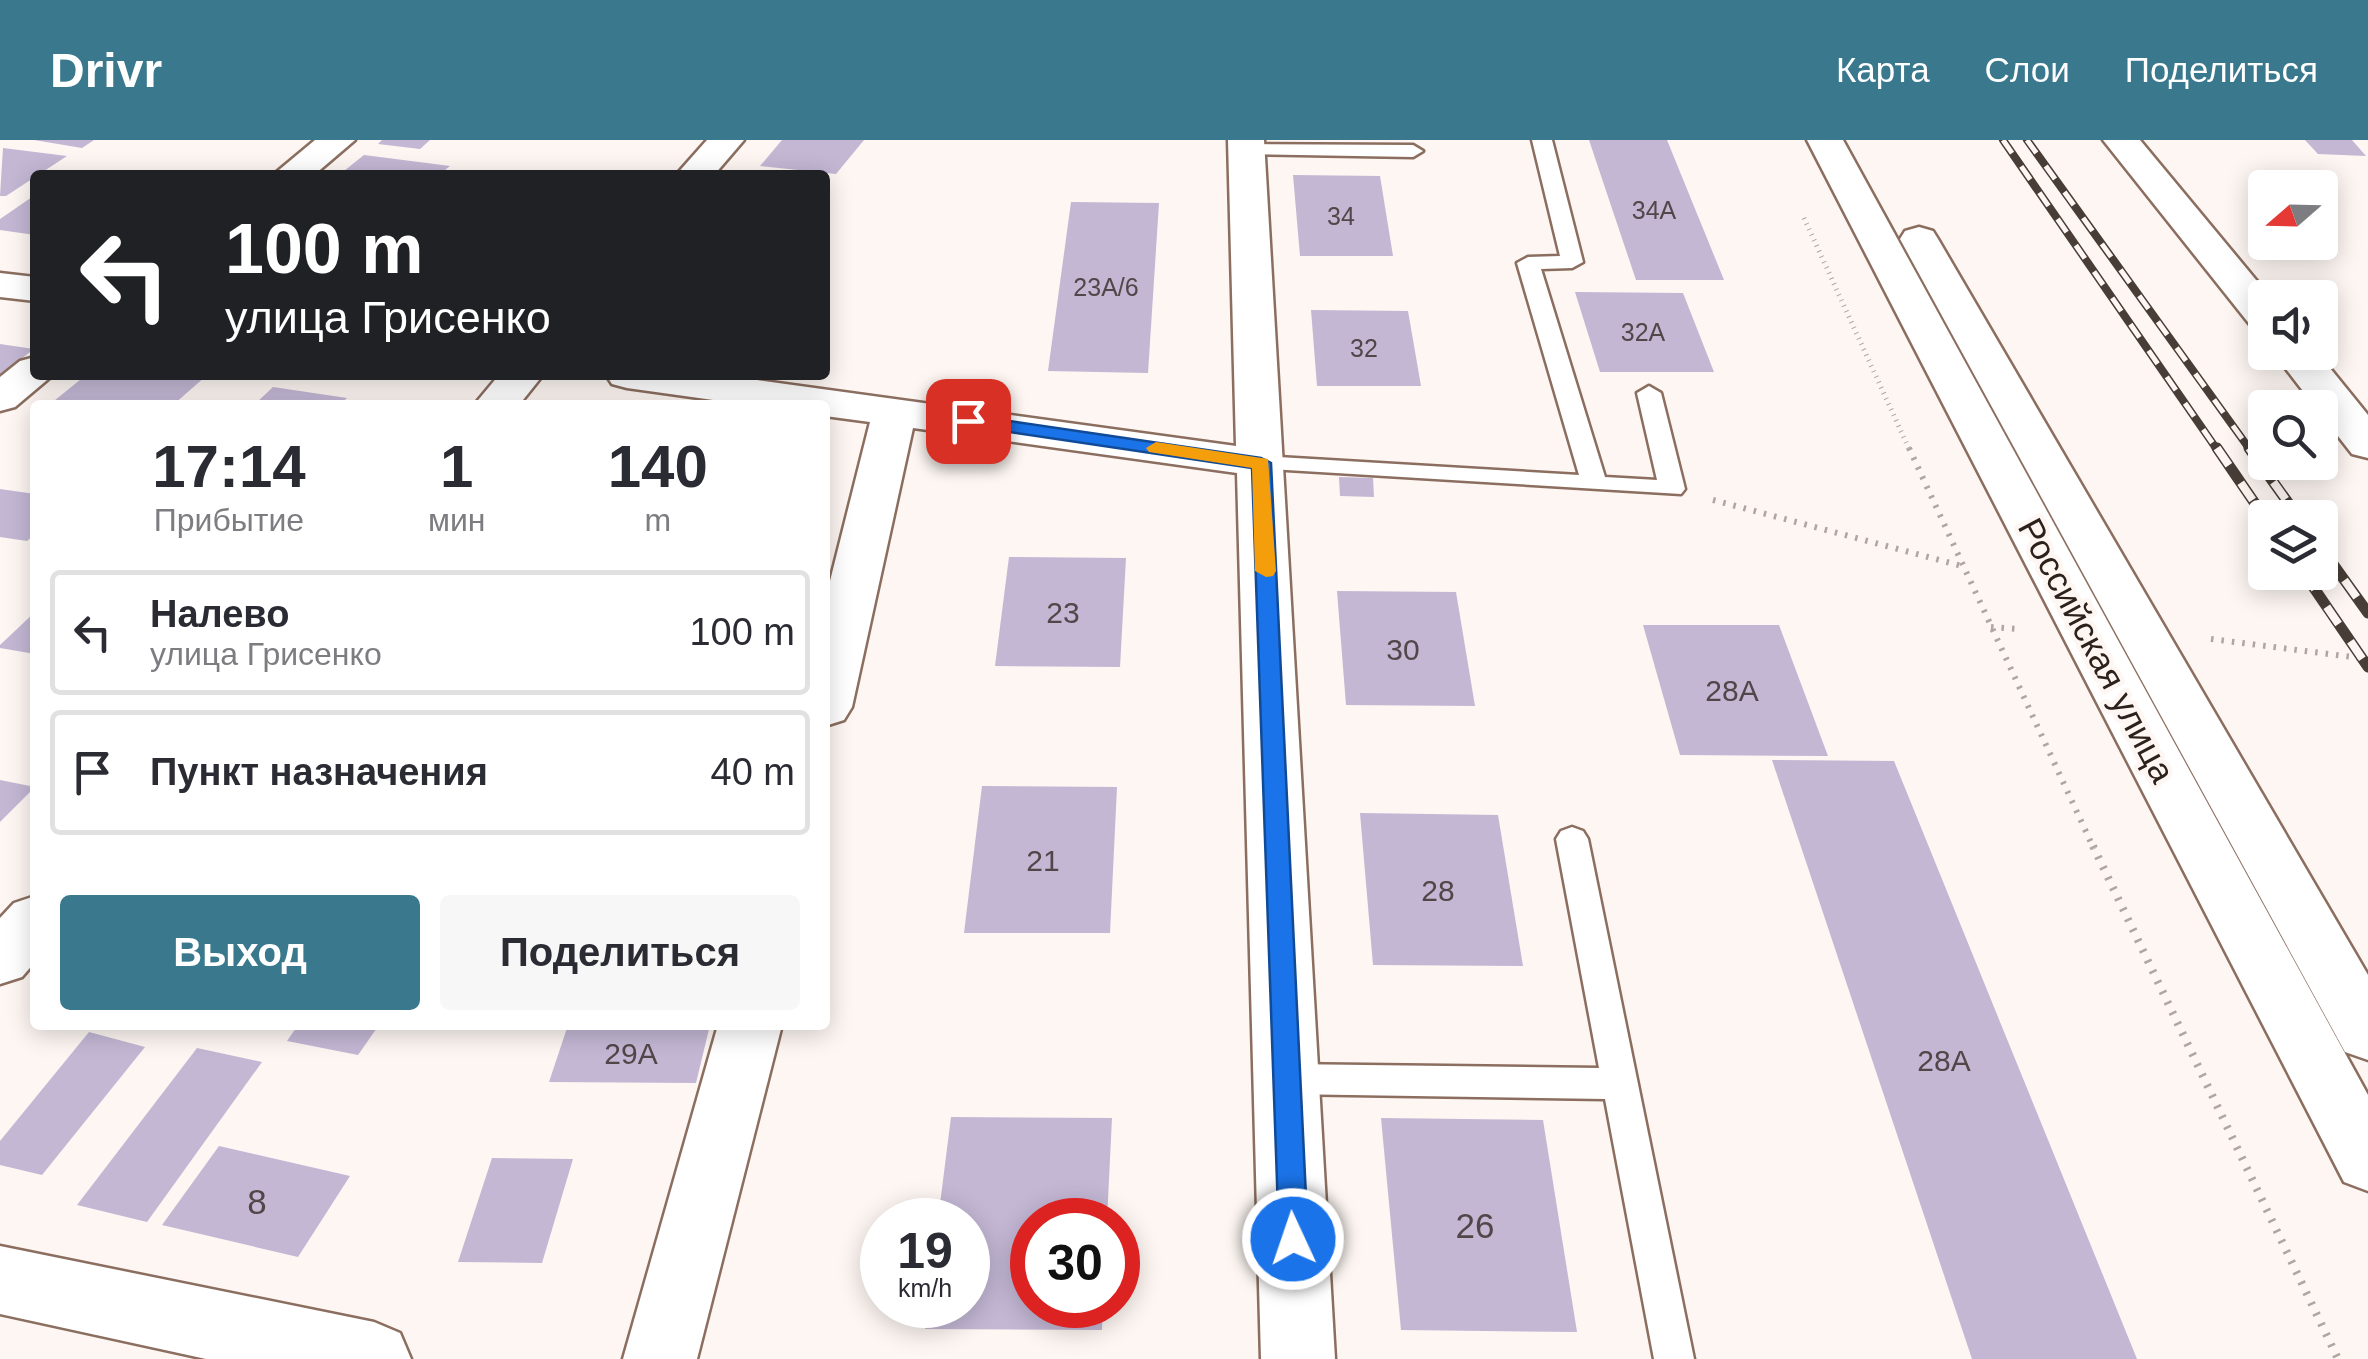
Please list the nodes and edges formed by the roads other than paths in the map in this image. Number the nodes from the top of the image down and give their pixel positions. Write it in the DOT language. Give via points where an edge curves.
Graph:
graph roads {
  1 [pos="337,140"];
  2 [pos="726,140"];
  3 [pos="1542,140"];
  4 [pos="1825,140"];
  5 [pos="1864,140"];
  6 [pos="2121,140"];
  7 [pos="1246,145"];
  8 [pos="1413,151"];
  9 [pos="298,170"];
  10 [pos="699,170"];
  11 [pos="0,284"];
  12 [pos="30,289"];
  13 [pos="2248,296"];
  14 [pos="2308,370"];
  15 [pos="30,374"];
  16 [pos="518,380"];
  17 [pos="665,380"];
  18 [pos="1649,394"];
  19 [pos="0,398"];
  20 [pos="500,400"];
  21 [pos="818,400"];
  22 [pos="830,402"];
  23 [pos="895,410"];
  24 [pos="2368,444"];
  25 [pos="1261,463"];
  26 [pos="1594,484"];
  27 [pos="830,686"];
  28 [pos="1572,839"];
  29 [pos="30,926"];
  30 [pos="0,960"];
  31 [pos="749,1030"];
  32 [pos="2368,1033"];
  33 [pos="1286,1079"];
  34 [pos="1620,1084"];
  35 [pos="2368,1160"];
  36 [pos="0,1280"];
  37 [pos="374,1359"];
  38 [pos="660,1359"];
  39 [pos="1298,1359"];
  40 [pos="1674,1359"];
  1 -- 9 [label="street"];
  2 -- 10 [label="street"];
  3 -- 26 [label="lane" via="1572,262 1528,262"];
  4 -- 35 [label="street, Российская улица"];
  5 -- 32 [label="street, Российская улица"];
  6 -- 13 [label="street"];
  7 -- 8 [label="lane"];
  7 -- 25 [label="street"];
  11 -- 12 [label="street"];
  14 -- 24 [label="street"];
  15 -- 19 [label="street"];
  16 -- 20 [label="street"];
  17 -- 21 [label="street"];
  18 -- 26 [label="lane" via="1672,489"];
  22 -- 23 [label="street"];
  23 -- 25 [label="street"];
  23 -- 27 [label="street"];
  25 -- 26 [label="lane"];
  25 -- 33 [label="street"];
  28 -- 34 [label="lane"];
  29 -- 30 [label="street"];
  31 -- 38 [label="street"];
  33 -- 34 [label="lane"];
  33 -- 39 [label="street"];
  34 -- 40 [label="lane"];
  36 -- 37 [label="street"];
}
